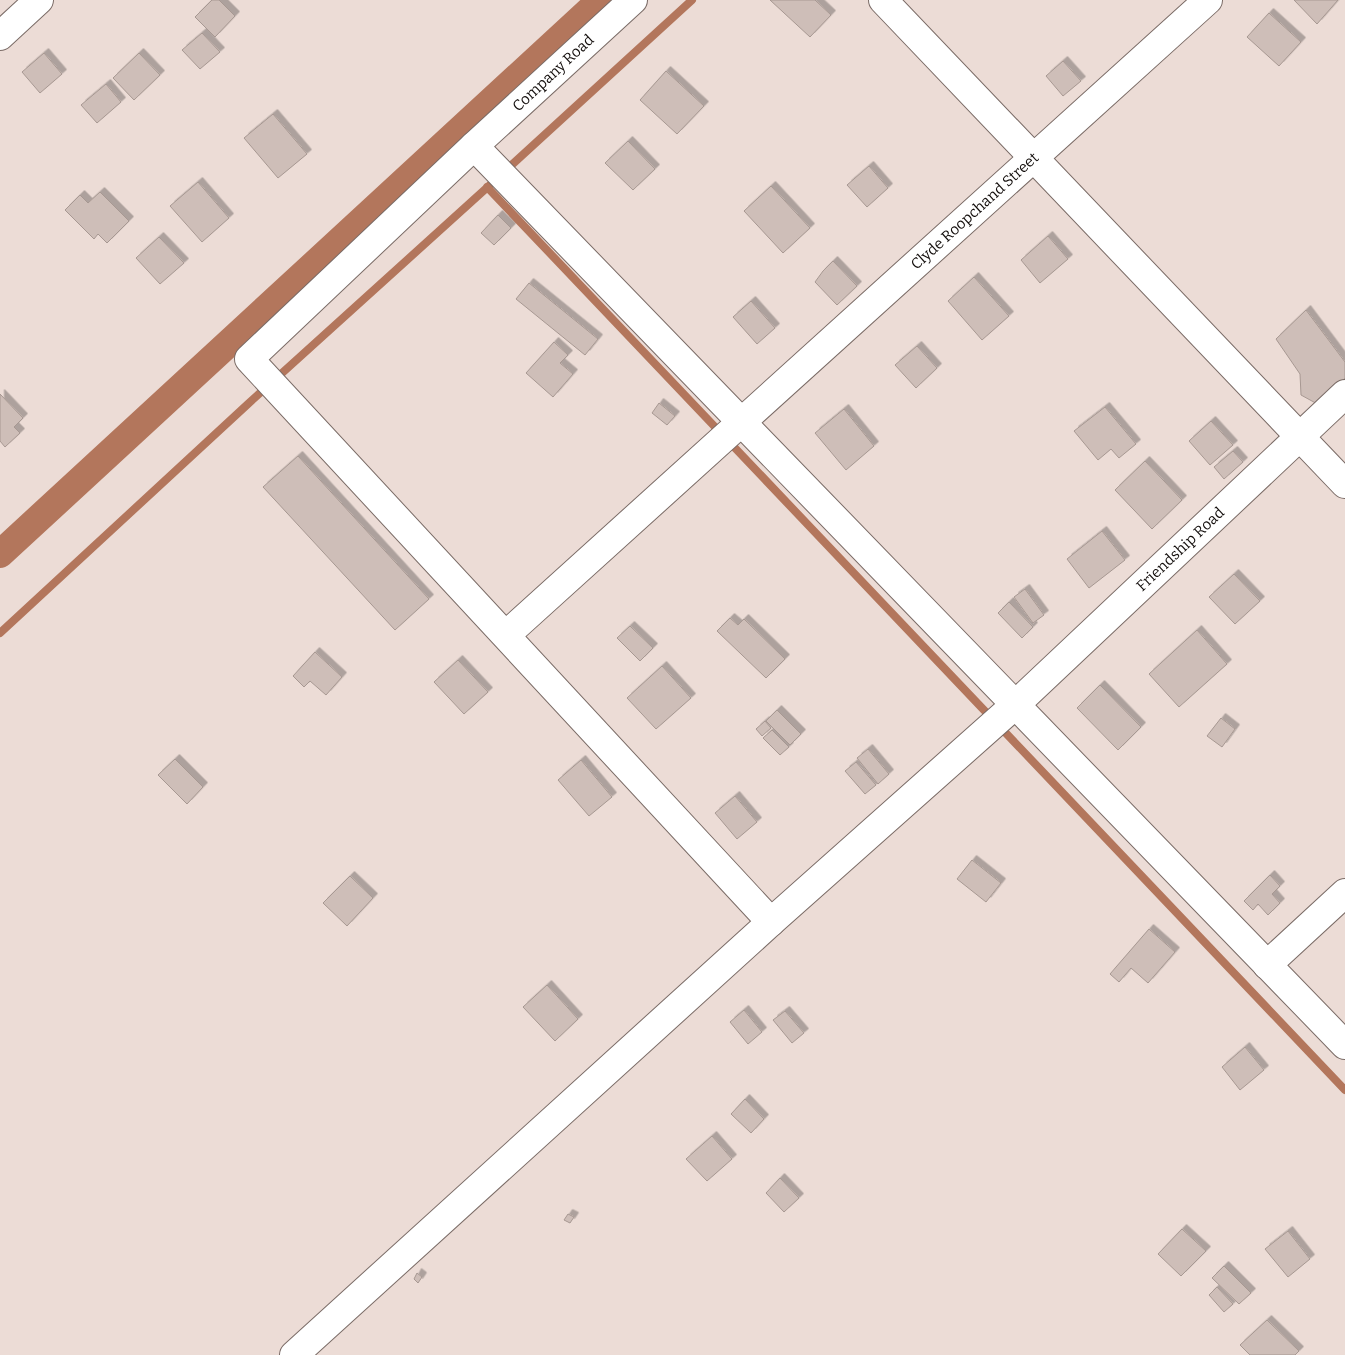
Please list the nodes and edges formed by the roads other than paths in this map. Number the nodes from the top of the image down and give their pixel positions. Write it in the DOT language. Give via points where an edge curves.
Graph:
graph roads {
  1 [pos="39,0"];
  2 [pos="633,0"];
  3 [pos="883,0"];
  4 [pos="1208,0"];
  5 [pos="0,36"];
  6 [pos="474,146"];
  7 [pos="1033,158"];
  8 [pos="1345,394"];
  9 [pos="741,422"];
  10 [pos="1299,436"];
  11 [pos="1345,484"];
  12 [pos="506,635"];
  13 [pos="1015,705"];
  14 [pos="1345,894"];
  15 [pos="770,922"];
  16 [pos="1267,965"];
  17 [pos="1345,1046"];
  18 [pos="294,1355"];
  1 -- 5 [label="street"];
  2 -- 6 [label="street, Company Road"];
  3 -- 7 [label="street"];
  4 -- 7 [label="street, Clyde Roopchand Street"];
  6 -- 9 [label="street"];
  6 -- 12 [label="street, Company Road" via="249,359"];
  7 -- 9 [label="street, Clyde Roopchand Street"];
  7 -- 10 [label="street"];
  8 -- 10 [label="street, Friendship Road"];
  9 -- 12 [label="street, Clyde Roopchand Street"];
  9 -- 13 [label="street"];
  10 -- 11 [label="street"];
  10 -- 13 [label="street, Friendship Road"];
  12 -- 15 [label="street"];
  13 -- 15 [label="street, Friendship Road"];
  13 -- 16 [label="street"];
  14 -- 16 [label="street"];
  15 -- 18 [label="street, Friendship Road"];
  16 -- 17 [label="street"];
}
